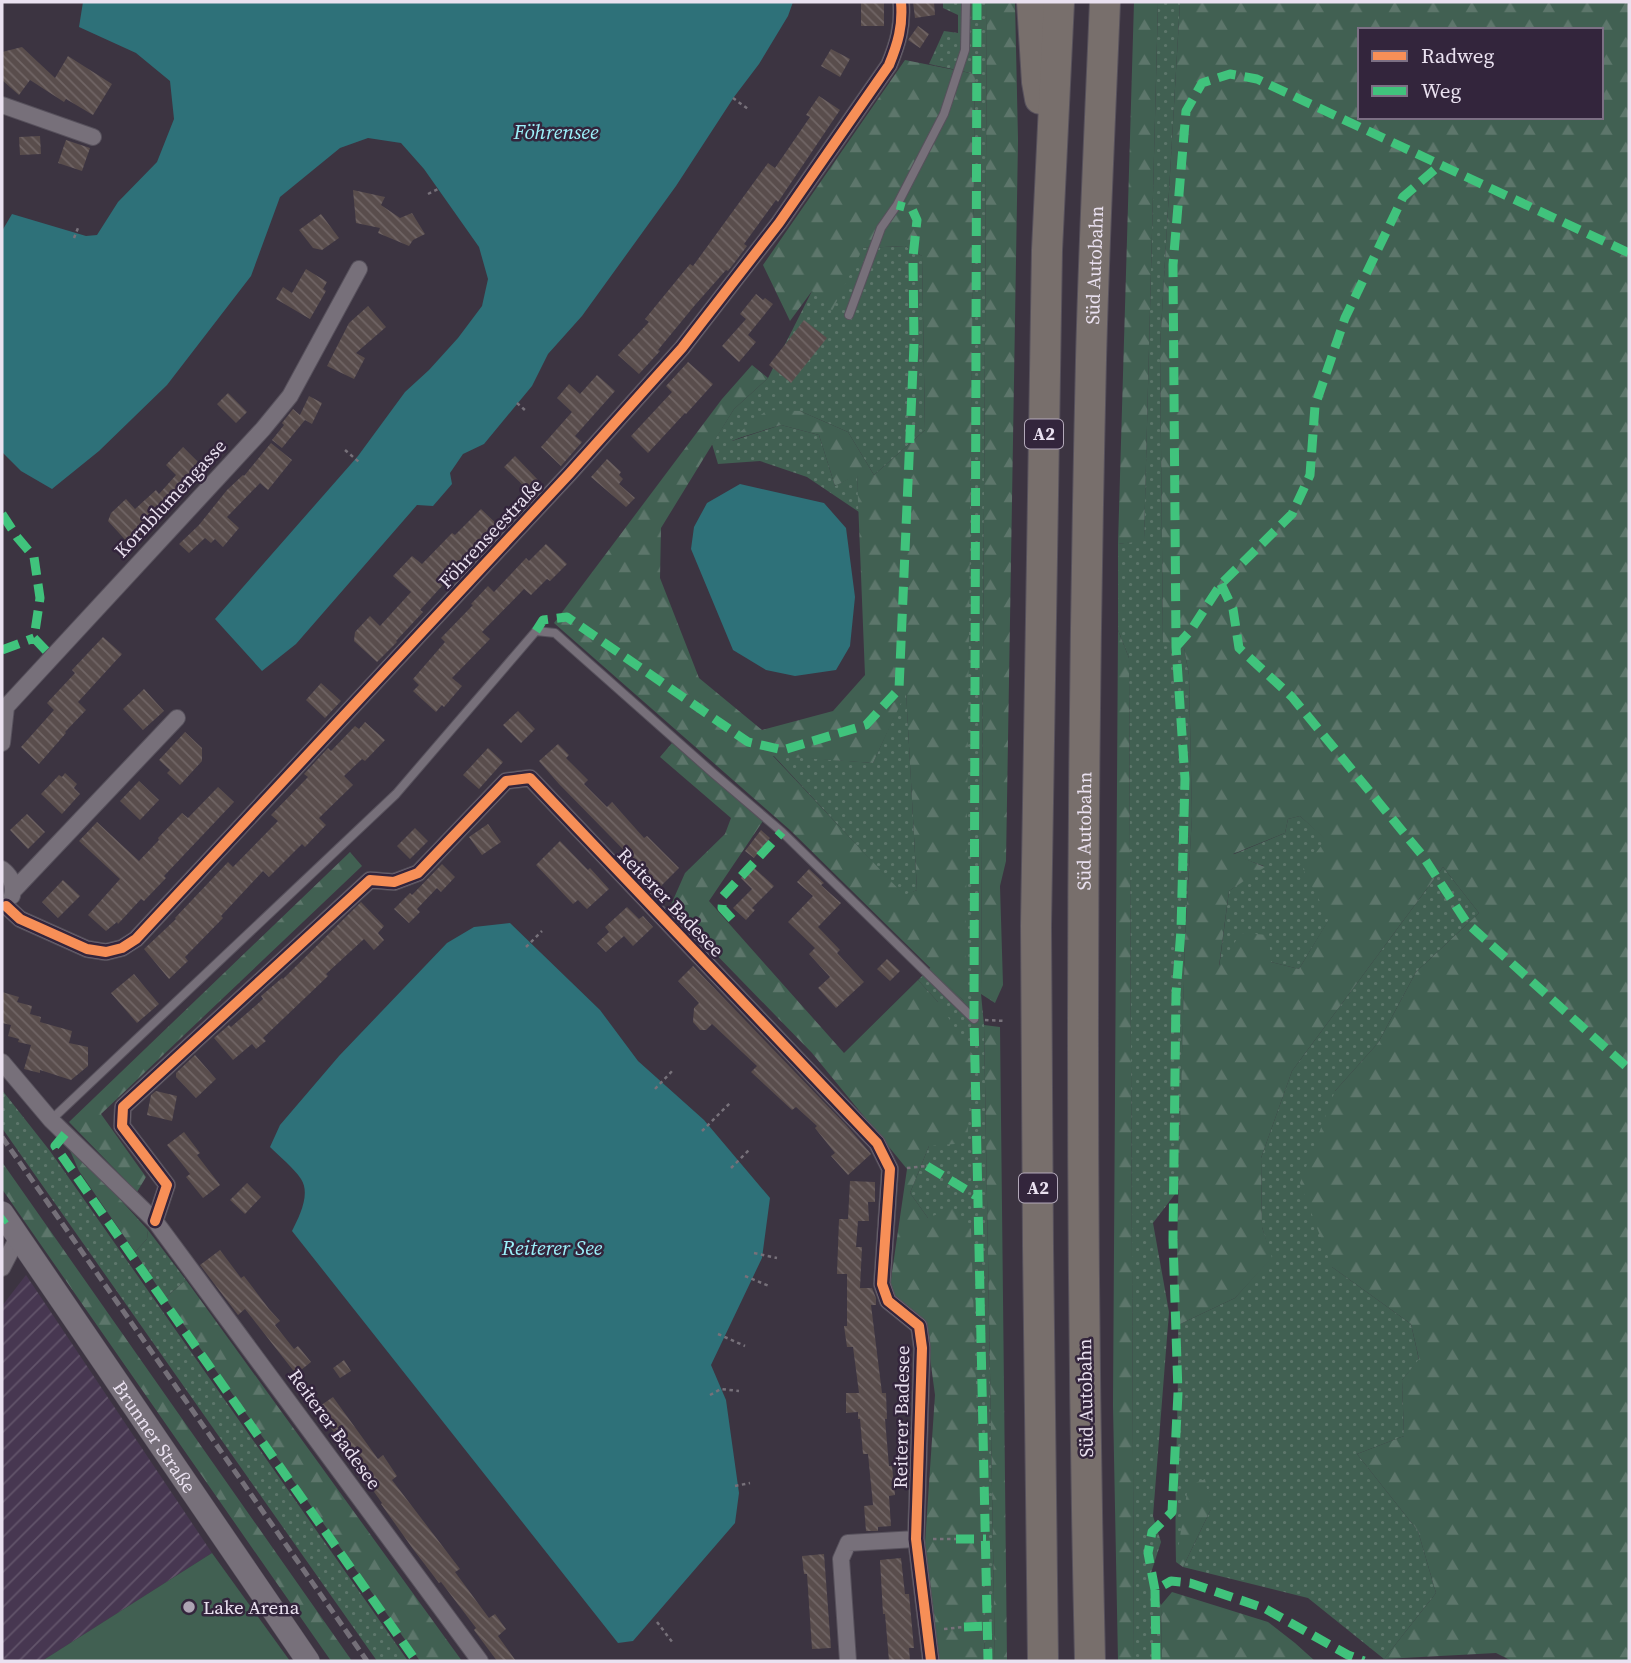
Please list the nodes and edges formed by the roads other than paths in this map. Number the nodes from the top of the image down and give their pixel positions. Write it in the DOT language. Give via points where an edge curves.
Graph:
graph roads {
  1 [pos="901,2"];
  2 [pos="966,2"];
  3 [pos="1032,2"];
  4 [pos="1059,2"];
  5 [pos="1105,2"];
  6 [pos="2,105"];
  7 [pos="93,137"];
  8 [pos="1052,152"];
  9 [pos="359,269"];
  10 [pos="849,315"];
  11 [pos="177,719"];
  12 [pos="2,743"];
  13 [pos="2,869"];
  14 [pos="14,890"];
  15 [pos="4,907"];
  16 [pos="974,1019"];
  17 [pos="2,1062"];
  18 [pos="51,1120"];
  19 [pos="2,1213"];
  20 [pos="155,1221"];
  21 [pos="18,1237"];
  22 [pos="2,1268"];
  23 [pos="916,1539"];
  24 [pos="308,1661"];
  25 [pos="480,1661"];
  26 [pos="848,1661"];
  27 [pos="931,1661"];
  28 [pos="1043,1661"];
  29 [pos="1090,1661"];
  1 -- 15 [label="street, Föhrenseestraße" via="898,43 889,65 779,223 682,348 135,939 106,952 87,949"];
  2 -- 10 [label="lane" via="965,50 944,114 881,228"];
  3 -- 8 [label="highway" via="1037,82"];
  4 -- 8 [label="highway, A2"];
  5 -- 29 [label="highway, Süd Autobahn / A2" via="1091,356 1083,767 1083,1258"];
  6 -- 7 [label="street"];
  8 -- 28 [label="highway, A2" via="1037,926"];
  9 -- 12 [label="street, Kornblumengasse" via="290,396 6,707"];
  11 -- 14 [label="street"];
  13 -- 14 [label="street"];
  14 -- 15 [label="street"];
  16 -- 18 [label="lane" via="782,832 555,633 536,632 396,793"];
  17 -- 18 [label="street, Reiterer Badesee"];
  18 -- 20 [label="street, Reiterer Badesee"];
  19 -- 21 [label="main road, Brunner Straße"];
  20 -- 23 [label="street, Reiterer Badesee" via="167,1185 122,1126 123,1107 370,880 394,882 418,873 506,781 530,778 877,1143 890,1169 882,1284 888,1301 919,1326 922,1348"];
  20 -- 25 [label="street, Reiterer Badesee"];
  21 -- 22 [label="street"];
  21 -- 24 [label="main road, Brunner Straße"];
  23 -- 26 [label="street" via="848,1544 841,1559"];
  23 -- 27 [label="street, Reiterer Badesee"];
}
